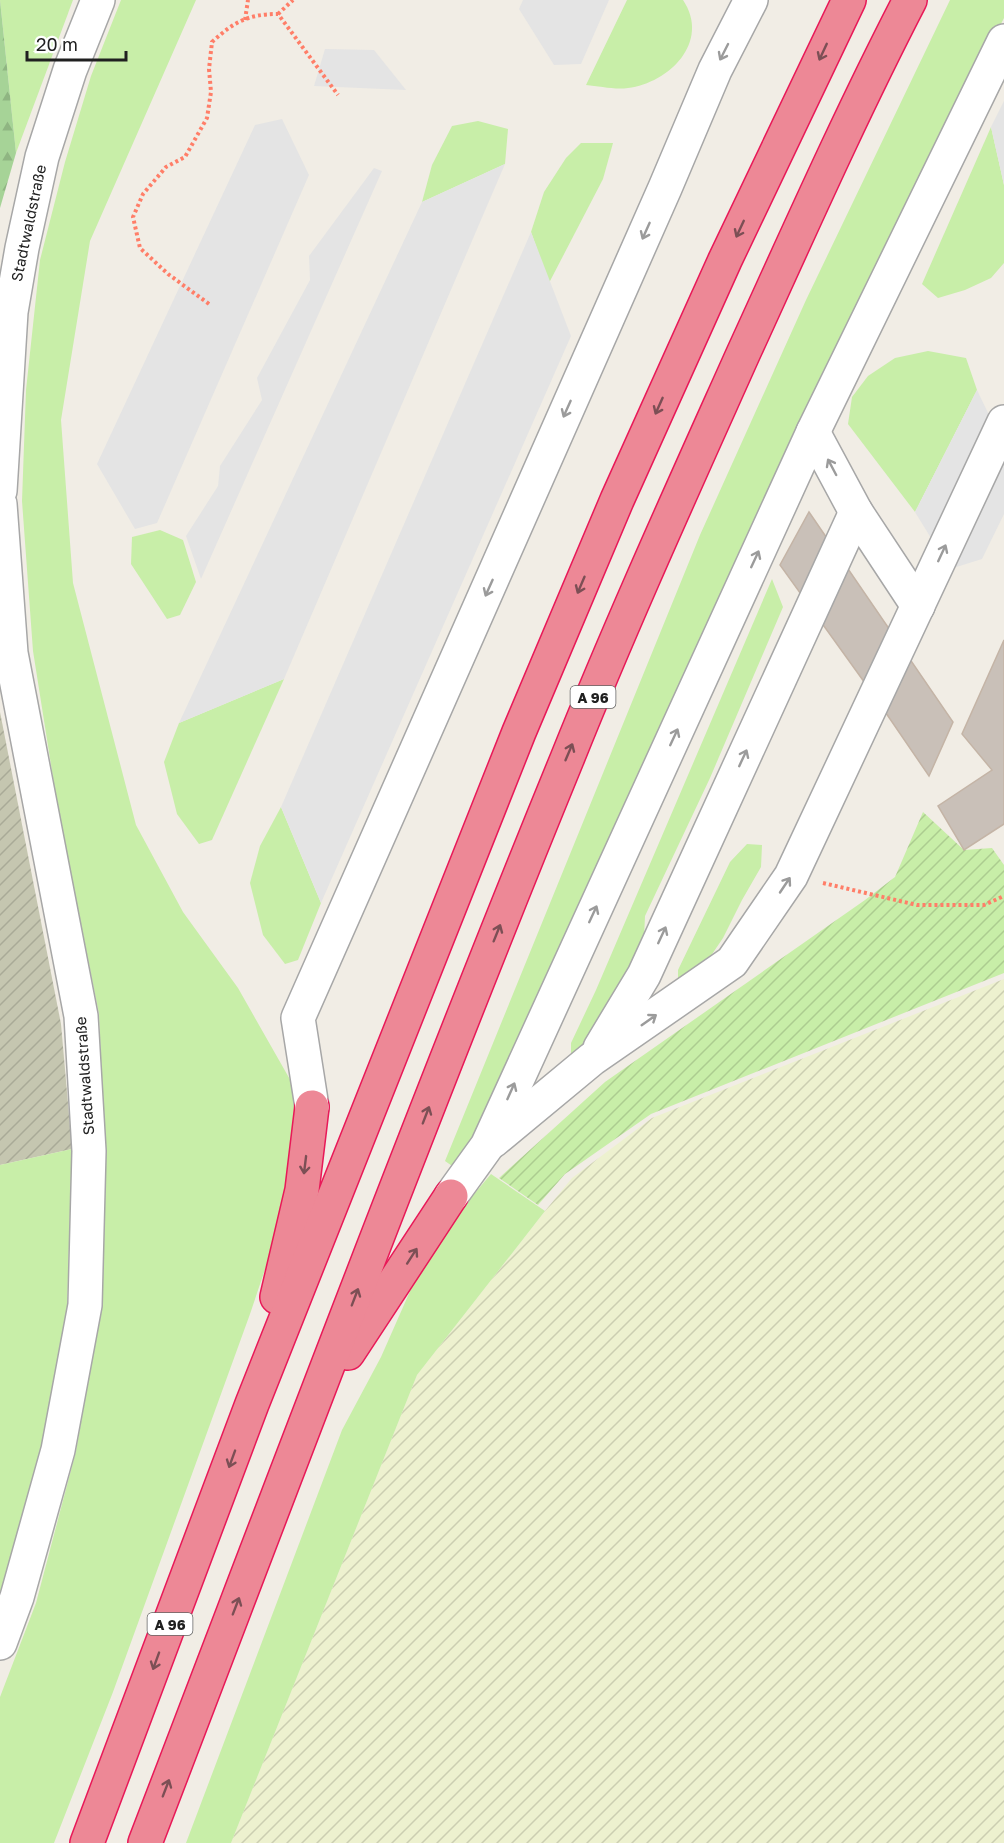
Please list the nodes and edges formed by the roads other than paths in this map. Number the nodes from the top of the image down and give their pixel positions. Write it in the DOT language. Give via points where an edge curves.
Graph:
graph roads {
  1 [pos="98,0"];
  2 [pos="751,0"];
  3 [pos="849,0"];
  4 [pos="910,0"];
  5 [pos="1004,41"];
  6 [pos="5,312"];
  7 [pos="1004,422"];
  8 [pos="813,432"];
  9 [pos="0,491"];
  10 [pos="0,504"];
  11 [pos="856,512"];
  12 [pos="918,606"];
  13 [pos="592,1059"];
  14 [pos="312,1107"];
  15 [pos="487,1146"];
  16 [pos="451,1196"];
  17 [pos="252,1404"];
  18 [pos="311,1410"];
  19 [pos="0,1643"];
  20 [pos="87,1843"];
  21 [pos="145,1843"];
  1 -- 6 [label="street, Stadtwaldstraße" via="42,157"];
  2 -- 14 [label="street, one-way" via="715,70 298,1018"];
  3 -- 17 [label="highway, A 96, one-way" via="617,500 515,743"];
  18 -- 4 [label="highway, A 96, one-way" via="568,754 675,505"];
  5 -- 8 [label="street"];
  6 -- 9 [label="street, Stadtwaldstraße"];
  12 -- 7 [label="street, one-way"];
  11 -- 8 [label="street, one-way"];
  15 -- 8 [label="street, one-way"];
  10 -- 19 [label="street, Stadtwaldstraße" via="11,653 81,1016 89,1151 85,1305 58,1450"];
  11 -- 12 [label="street"];
  13 -- 11 [label="street, one-way" via="644,975"];
  13 -- 12 [label="street, one-way" via="732,962 791,876"];
  13 -- 15 [label="street"];
  14 -- 17 [label="highway, one-way" via="302,1190"];
  15 -- 16 [label="street"];
  18 -- 16 [label="highway, one-way"];
  17 -- 20 [label="highway, A 96, one-way"];
  21 -- 18 [label="highway, A 96, one-way"];
}
